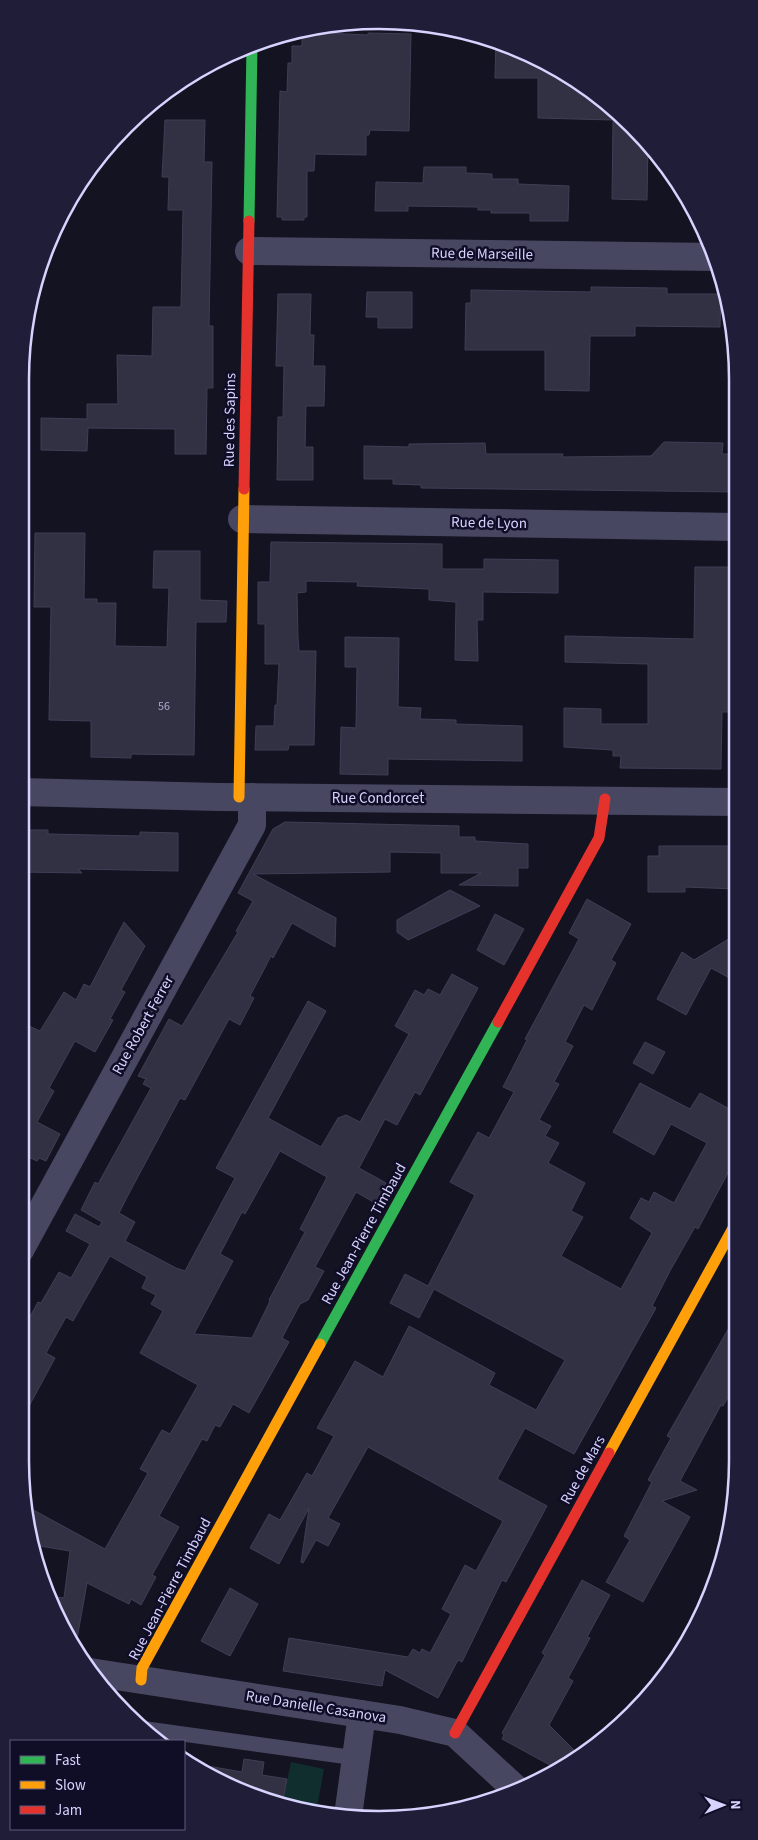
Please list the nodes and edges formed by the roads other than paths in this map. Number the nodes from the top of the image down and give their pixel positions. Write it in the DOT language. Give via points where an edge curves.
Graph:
graph roads {
  1 [pos="252,52"];
  2 [pos="249,250"];
  3 [pos="708,257"];
  4 [pos="242,520"];
  5 [pos="729,527"];
  6 [pos="29,792"];
  7 [pos="246,797"];
  8 [pos="605,799"];
  9 [pos="729,802"];
  10 [pos="29,1233"];
  11 [pos="729,1235"];
  12 [pos="101,1674"];
  13 [pos="141,1680"];
  14 [pos="362,1714"];
  15 [pos="154,1729"];
  16 [pos="455,1733"];
  17 [pos="356,1758"];
  18 [pos="512,1785"];
  19 [pos="349,1810"];
  1 -- 2 [label="street, Rue des Sapins"];
  2 -- 3 [label="street, Rue de Marseille"];
  2 -- 4 [label="street, Rue des Sapins"];
  4 -- 5 [label="street, Rue de Lyon"];
  4 -- 7 [label="street, Rue des Sapins"];
  6 -- 7 [label="street, Rue Condorcet"];
  7 -- 8 [label="street, Rue Condorcet"];
  7 -- 10 [label="street, Rue Robert Ferrer" via="252,824"];
  8 -- 9 [label="street, Rue Condorcet"];
  8 -- 13 [label="street, Rue Jean-Pierre Timbaud" via="599,838 142,1668"];
  11 -- 16 [label="street, Rue de Mars"];
  12 -- 13 [label="street, Rue Danielle Casanova"];
  13 -- 14 [label="street, Rue Danielle Casanova"];
  14 -- 16 [label="street, Rue Danielle Casanova"];
  14 -- 17 [label="street"];
  15 -- 17 [label="lane"];
  16 -- 18 [label="street, Rue Danielle Casanova"];
  17 -- 19 [label="street"];
}
